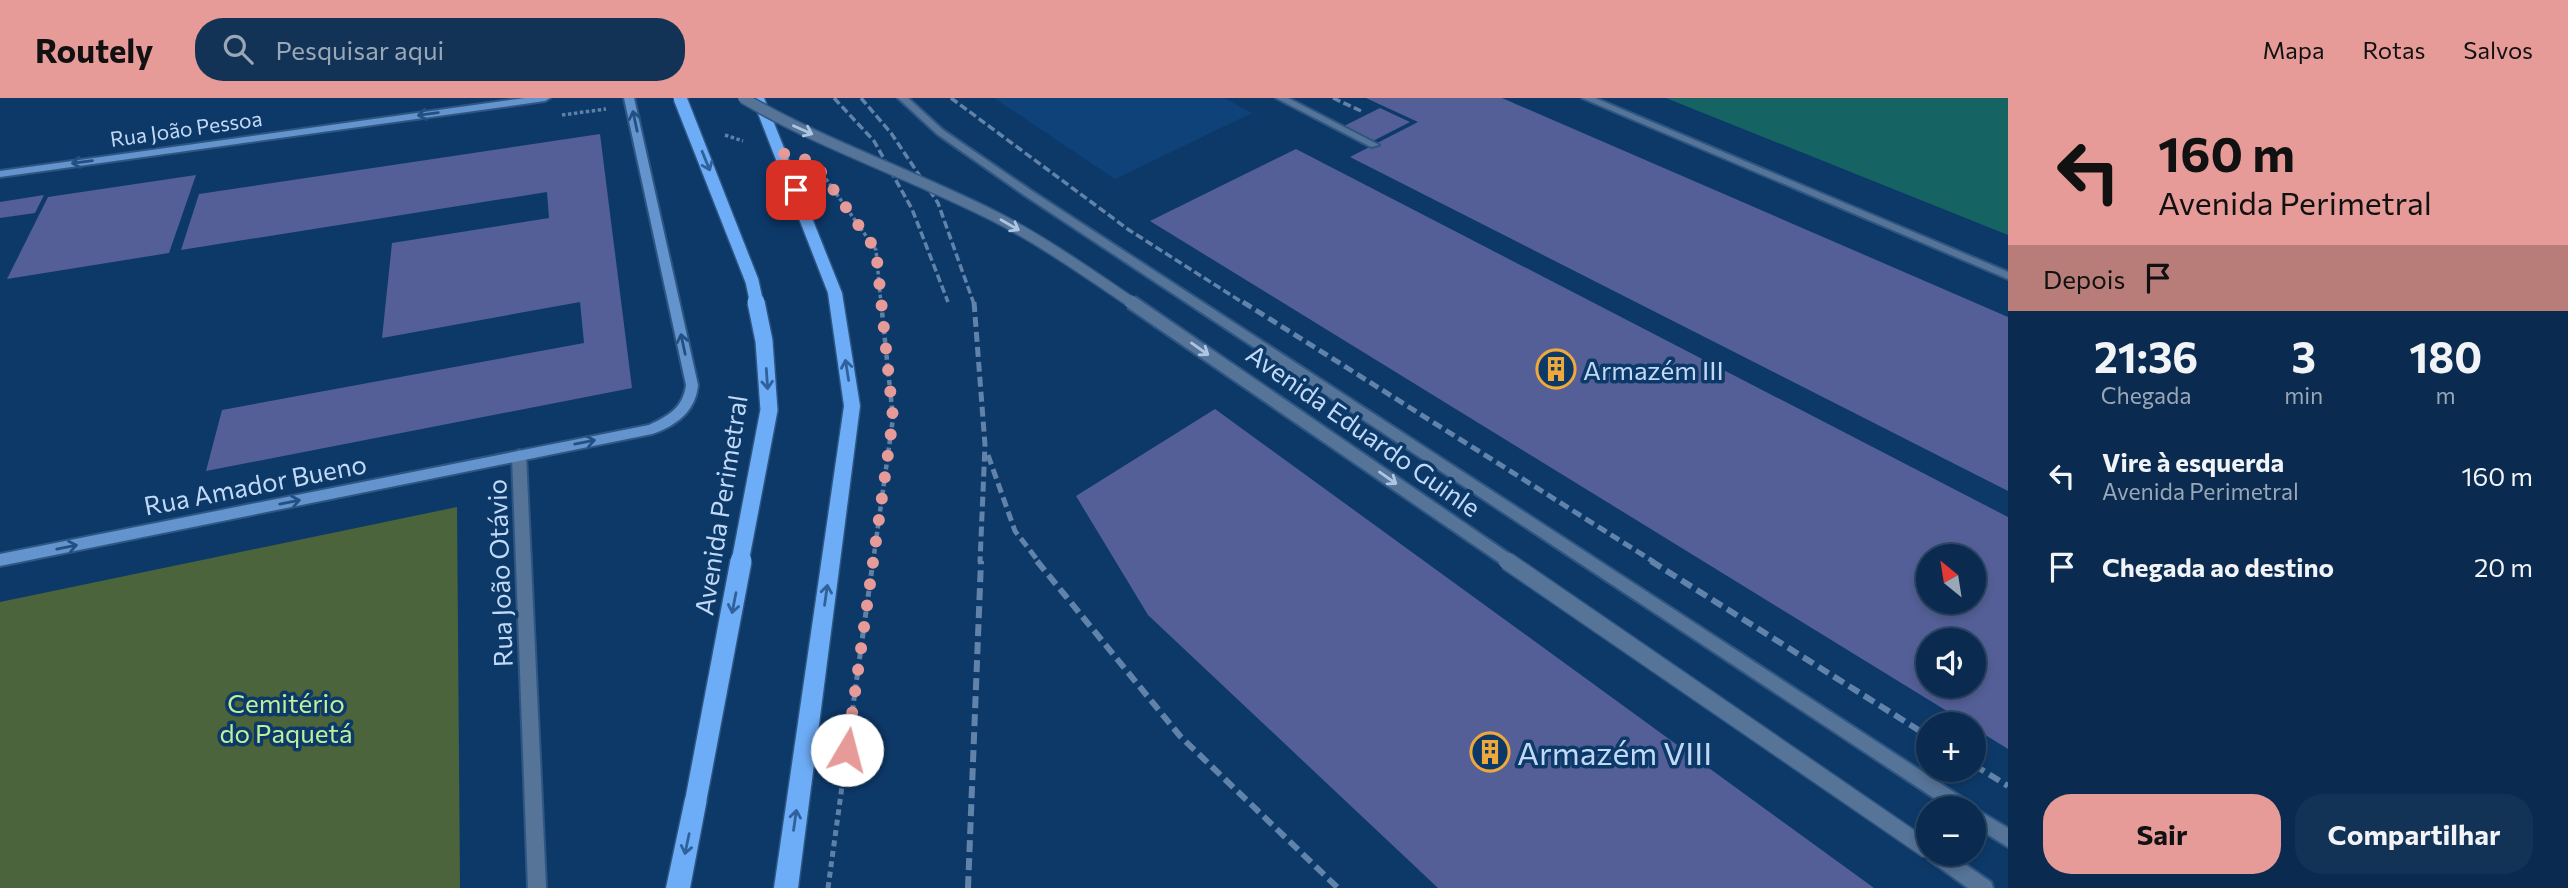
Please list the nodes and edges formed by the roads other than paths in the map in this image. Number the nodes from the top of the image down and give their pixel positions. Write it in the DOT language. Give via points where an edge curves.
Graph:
graph roads {
  1 [pos="545,98"];
  2 [pos="680,98"];
  3 [pos="743,98"];
  4 [pos="758,98"];
  5 [pos="903,98"];
  6 [pos="1281,98"];
  7 [pos="1587,98"];
  8 [pos="630,102"];
  9 [pos="1374,145"];
  10 [pos="0,174"];
  11 [pos="2008,276"];
  12 [pos="519,455"];
  13 [pos="0,560"];
  14 [pos="1945,796"];
  15 [pos="1986,824"];
  16 [pos="2008,838"];
  17 [pos="1916,842"];
  18 [pos="1952,866"];
  19 [pos="537,888"];
  20 [pos="678,888"];
  21 [pos="786,888"];
  22 [pos="1984,888"];
  1 -- 10 [label="street, Rua João Pessoa, one-way"];
  2 -- 20 [label="main road, Avenida Perimetral, one-way, bridge" via="752,281 764,341 769,410"];
  3 -- 17 [label="street, Avenida Eduardo Guinle, one-way, bridge" via="784,122 994,216 1070,260"];
  21 -- 4 [label="main road, one-way" via="852,406 835,293"];
  5 -- 14 [label="street" via="940,132 1028,193"];
  6 -- 9 [label="street"];
  7 -- 11 [label="street"];
  12 -- 8 [label="street, Rua João Otávio, one-way" via="652,429 685,409 692,396"];
  13 -- 12 [label="street, Rua Amador Bueno, one-way"];
  12 -- 19 [label="street, Rua João Otávio"];
  15 -- 16 [label="street"];
  18 -- 22 [label="street"];
}
